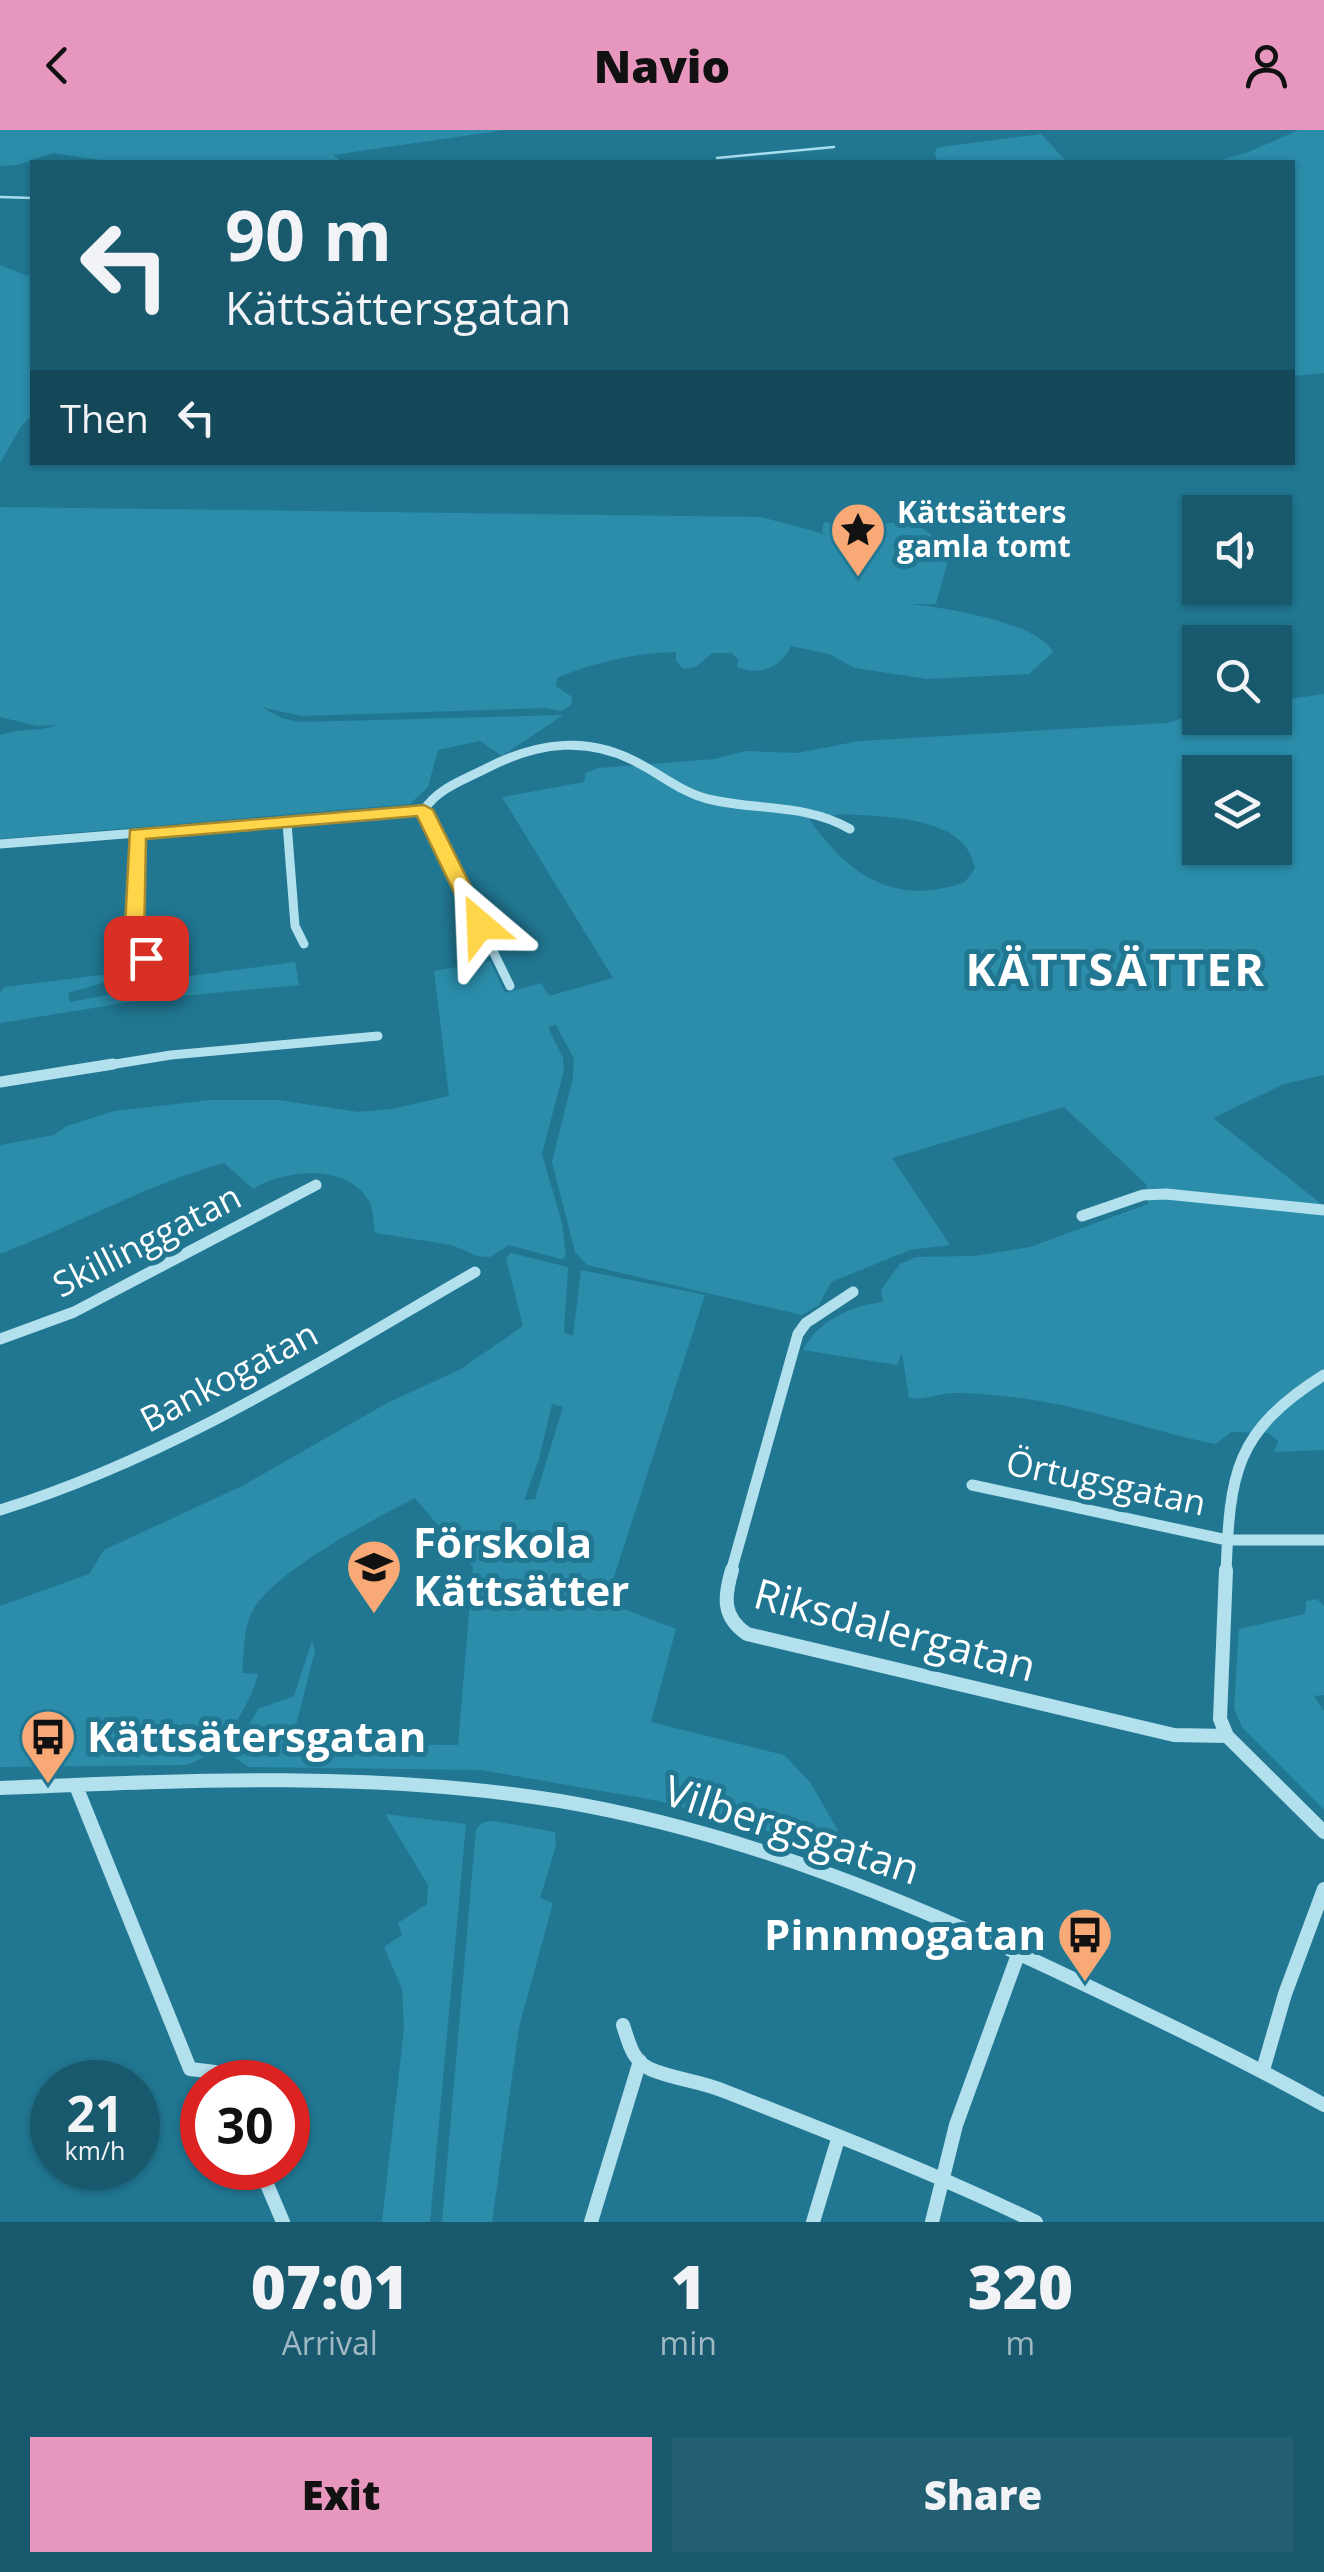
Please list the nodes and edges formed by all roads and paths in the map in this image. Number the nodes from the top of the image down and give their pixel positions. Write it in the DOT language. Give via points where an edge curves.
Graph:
graph roads {
  1 [pos="424,810"];
  2 [pos="287,823"];
  3 [pos="850,829"];
  4 [pos="136,834"];
  5 [pos="0,844"];
  6 [pos="304,944"];
  7 [pos="146,958"];
  8 [pos="510,986"];
  9 [pos="378,1036"];
  10 [pos="0,1082"];
  11 [pos="316,1186"];
  12 [pos="1324,1210"];
  13 [pos="1082,1216"];
  14 [pos="476,1272"];
  15 [pos="853,1292"];
  16 [pos="0,1338"];
  17 [pos="1324,1375"];
  18 [pos="972,1485"];
  19 [pos="0,1510"];
  20 [pos="1227,1540"];
  21 [pos="1324,1540"];
  22 [pos="1227,1736"];
  23 [pos="76,1786"];
  24 [pos="0,1788"];
  25 [pos="1324,1832"];
  26 [pos="1324,1889"];
  27 [pos="1018,1952"];
  28 [pos="623,2026"];
  29 [pos="186,2060"];
  30 [pos="640,2061"];
  31 [pos="1262,2070"];
  32 [pos="1324,2105"];
  33 [pos="838,2139"];
  34 [pos="943,2177"];
  35 [pos="269,2190"];
  36 [pos="283,2222"];
  37 [pos="591,2222"];
  38 [pos="813,2222"];
  39 [pos="932,2222"];
  40 [pos="1036,2222"];
  1 -- 2 [label="street"];
  1 -- 3 [label="street" via="445,788 496,762 552,745 620,753 704,798 811,812"];
  1 -- 8 [label="street"];
  2 -- 4 [label="street"];
  2 -- 6 [label="street" via="295,926"];
  4 -- 5 [label="street"];
  4 -- 7 [label="street" via="134,945"];
  9 -- 10 [label="street" via="171,1054"];
  11 -- 16 [label="street, Skillinggatan" via="111,1294"];
  12 -- 13 [label="street" via="1166,1194"];
  14 -- 19 [label="street, Bankogatan" via="169,1443 53,1495"];
  15 -- 22 [label="street, Riksdalergatan" via="798,1334 727,1586 724,1613 731,1624 747,1634 1174,1735"];
  17 -- 20 [label="street, Örtugsgatan" via="1264,1418 1241,1454"];
  18 -- 20 [label="street, Örtugsgatan"];
  20 -- 21 [label="street, Örtugsgatan"];
  20 -- 22 [label="street, Örtugsgatan" via="1218,1701"];
  22 -- 25 [label="street"];
  23 -- 24 [label="street, Vilbergsgatan"];
  23 -- 27 [label="street, Vilbergsgatan" via="366,1783 474,1790 632,1814 751,1844"];
  23 -- 29 [label="street"];
  26 -- 31 [label="street"];
  27 -- 31 [label="street, Vilbergsgatan"];
  27 -- 34 [label="street"];
  28 -- 30 [label="street"];
  30 -- 33 [label="street"];
  30 -- 37 [label="street"];
  31 -- 32 [label="street, Vilbergsgatan"];
  33 -- 34 [label="street"];
  33 -- 38 [label="street"];
  34 -- 39 [label="street"];
  34 -- 40 [label="street"];
  35 -- 36 [label="street"];
}
